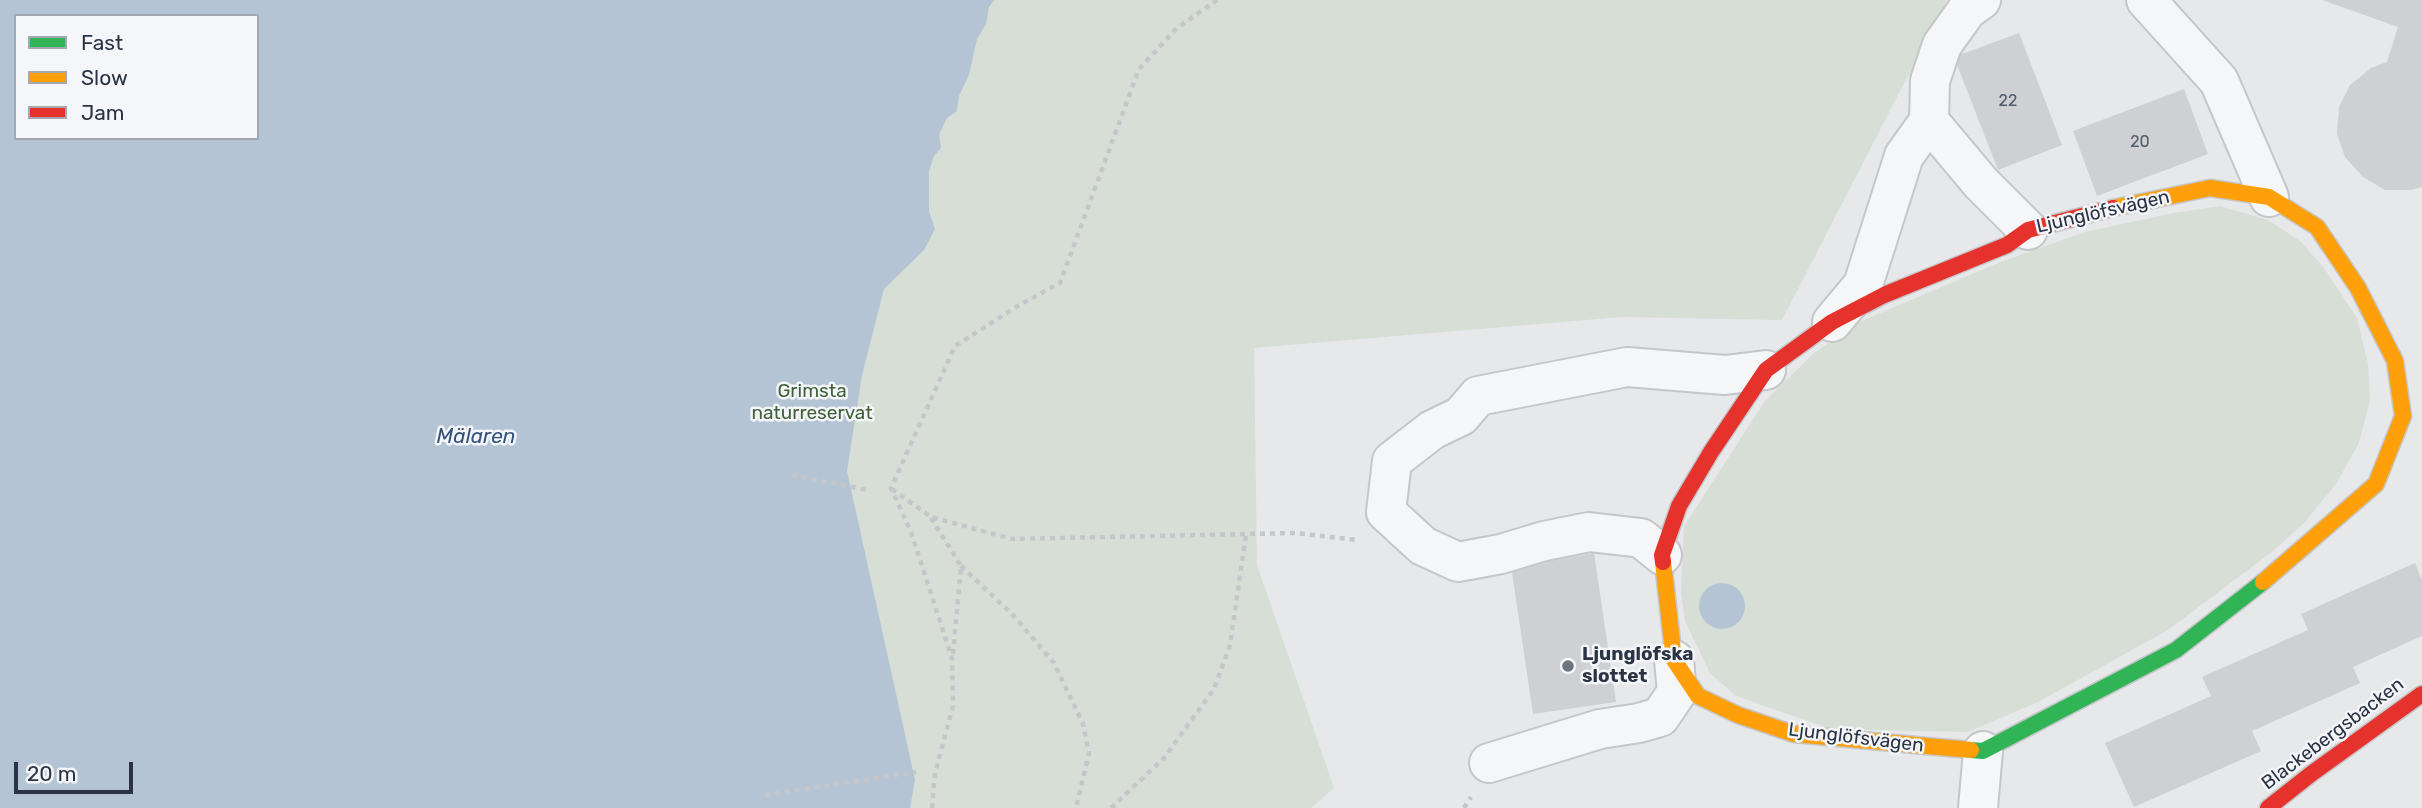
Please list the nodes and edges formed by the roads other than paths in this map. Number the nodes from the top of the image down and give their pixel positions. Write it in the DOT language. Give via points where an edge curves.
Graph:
graph roads {
  1 [pos="1981,0"];
  2 [pos="2146,0"];
  3 [pos="1929,121"];
  4 [pos="2269,197"];
  5 [pos="2028,230"];
  6 [pos="1832,321"];
  7 [pos="1766,370"];
  8 [pos="1662,555"];
  9 [pos="1674,660"];
  10 [pos="2422,694"];
  11 [pos="1983,751"];
  12 [pos="1489,762"];
  13 [pos="1978,808"];
  14 [pos="2268,808"];
  1 -- 3 [label="street" via="1967,10 1942,45 1930,81"];
  2 -- 4 [label="street" via="2219,81"];
  3 -- 5 [label="street"];
  3 -- 6 [label="street" via="1904,156 1863,285"];
  4 -- 5 [label="street, Ljunglöfsvägen" via="2210,188"];
  4 -- 11 [label="street, Ljunglöfsvägen" via="2317,227 2358,288 2395,362 2403,416 2376,484 2282,568 2176,650"];
  5 -- 6 [label="street, Ljunglöfsvägen" via="2007,245"];
  6 -- 7 [label="street, Ljunglöfsvägen"];
  7 -- 8 [label="street, Ljunglöfsvägen" via="1679,506"];
  7 -- 8 [label="street" via="1726,375 1627,367 1478,396 1461,416 1433,430 1392,461 1386,512 1423,546 1458,562 1589,532 1641,538"];
  8 -- 9 [label="street, Ljunglöfsvägen"];
  9 -- 11 [label="street, Ljunglöfsvägen" via="1698,696 1794,734"];
  9 -- 12 [label="street" via="1677,692 1660,717 1600,729"];
  10 -- 14 [label="street, Blackebergsbacken"];
  11 -- 13 [label="street"];
}
